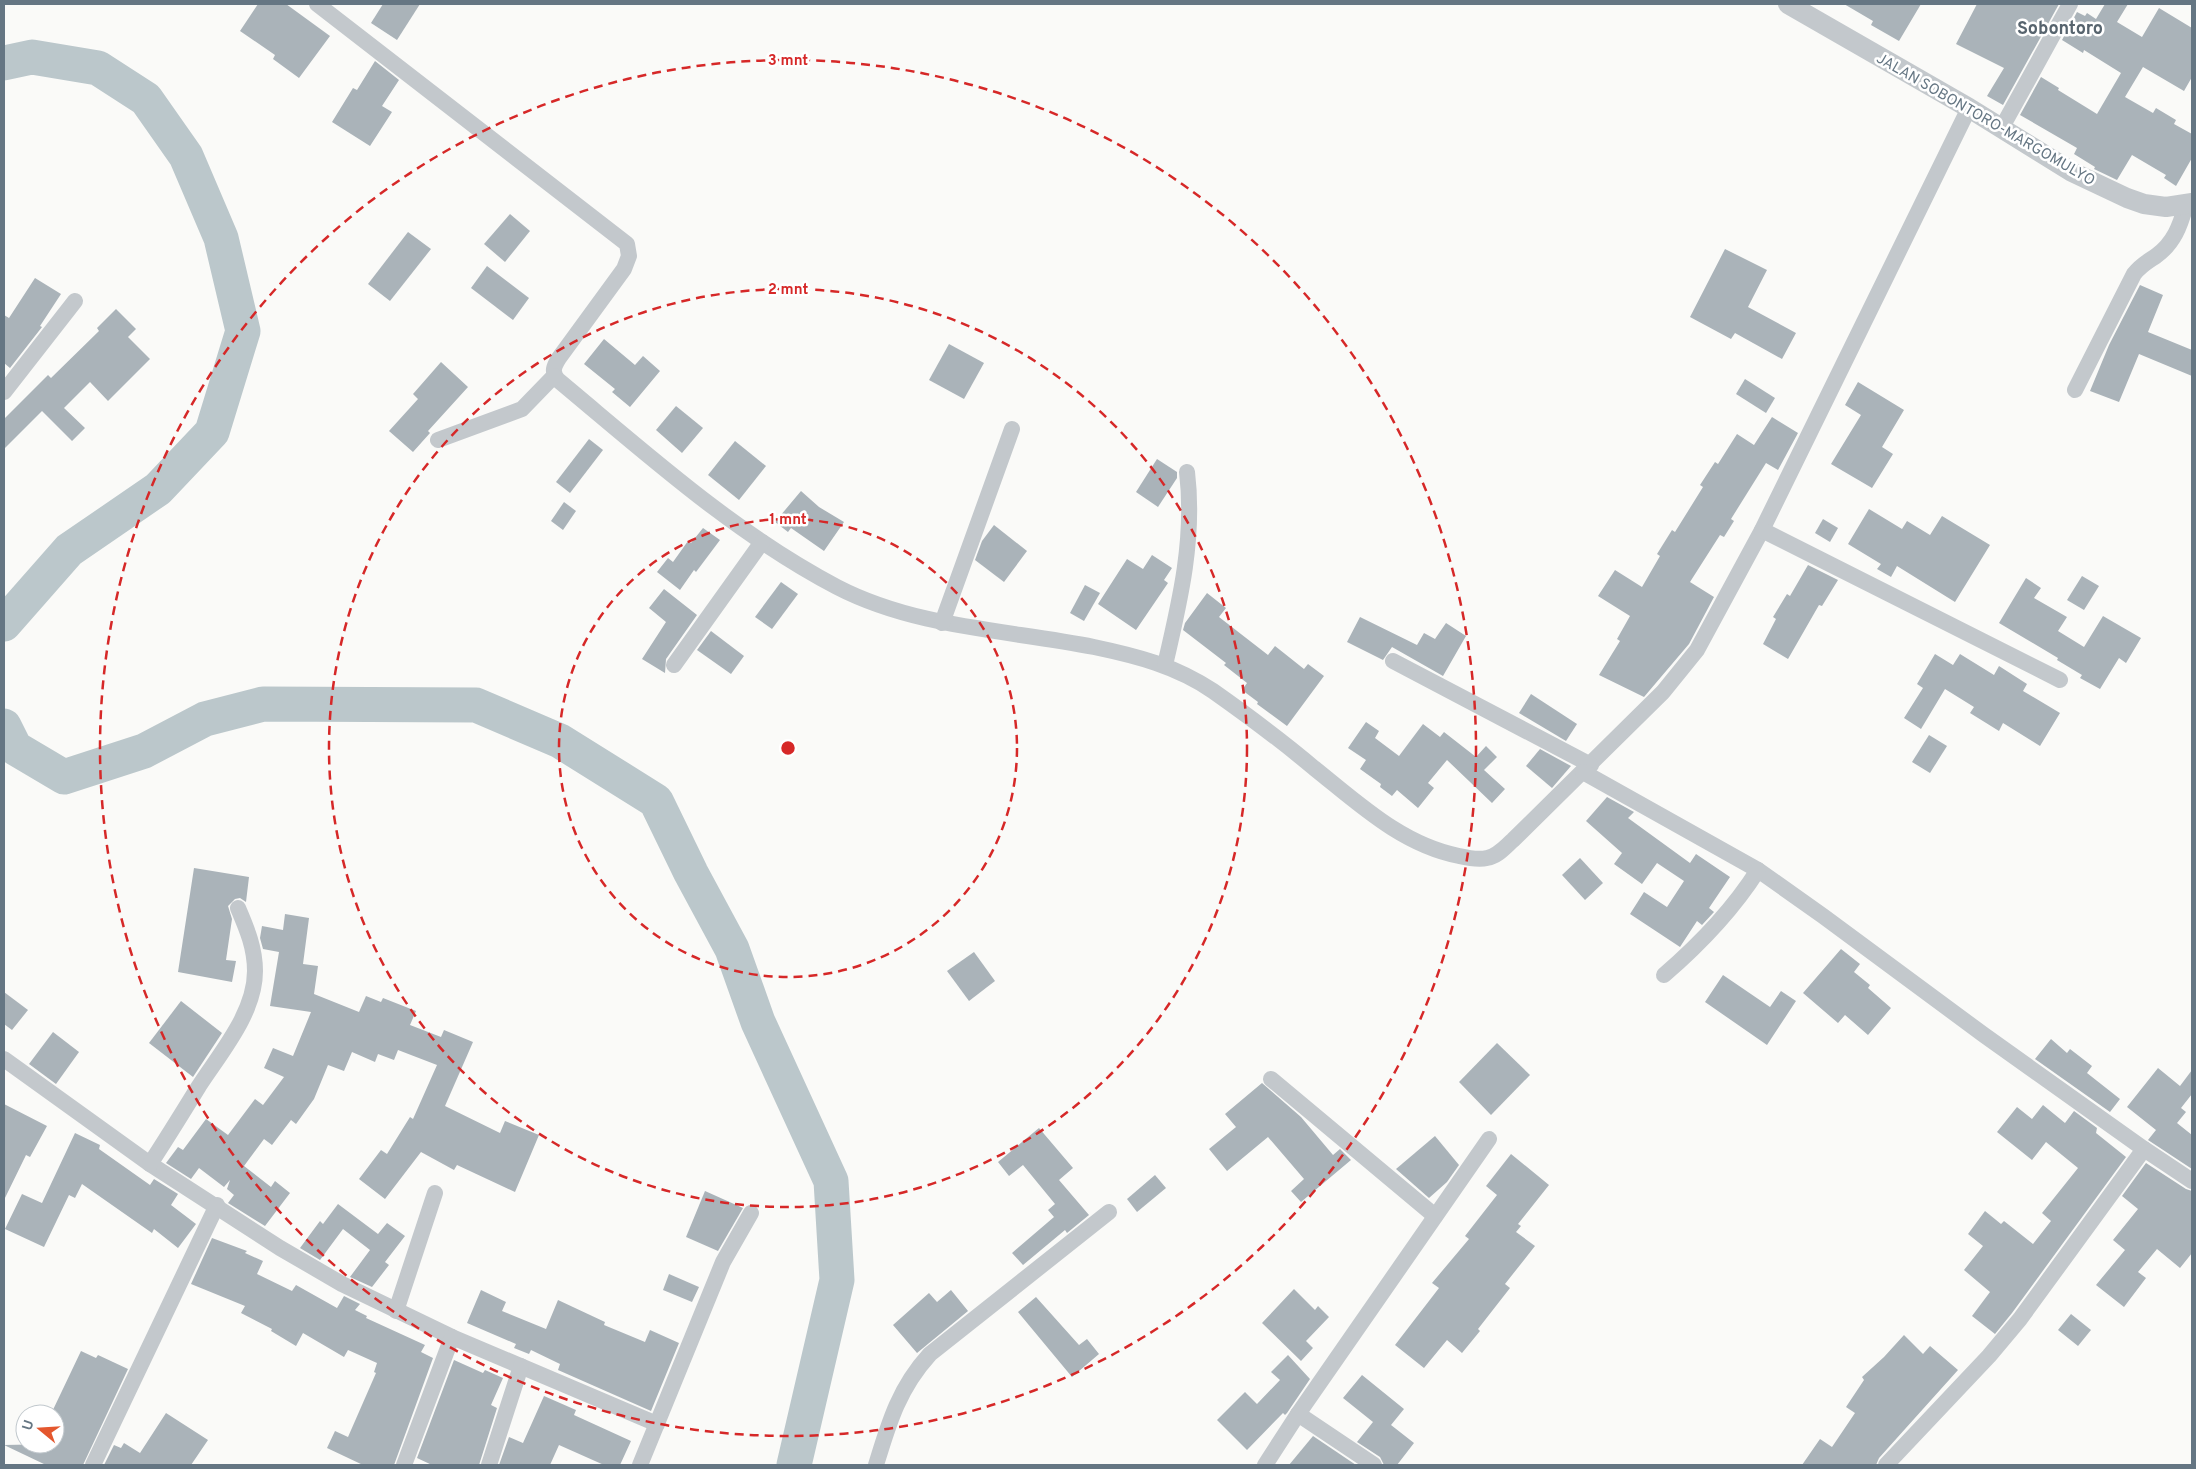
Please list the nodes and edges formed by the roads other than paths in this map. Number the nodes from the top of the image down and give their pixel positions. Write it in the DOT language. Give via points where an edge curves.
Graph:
graph roads {
  1 [pos="317,4"];
  2 [pos="1788,4"];
  3 [pos="2070,4"];
  4 [pos="1969,108"];
  5 [pos="2001,129"];
  6 [pos="2189,204"];
  7 [pos="75,301"];
  8 [pos="554,376"];
  9 [pos="2075,390"];
  10 [pos="4,392"];
  11 [pos="1012,428"];
  12 [pos="438,440"];
  13 [pos="1187,472"];
  14 [pos="1762,530"];
  15 [pos="762,542"];
  16 [pos="942,622"];
  17 [pos="1393,661"];
  18 [pos="674,665"];
  19 [pos="1165,665"];
  20 [pos="2060,680"];
  21 [pos="1587,769"];
  22 [pos="1758,870"];
  23 [pos="238,908"];
  24 [pos="1664,974"];
  25 [pos="4,1058"];
  26 [pos="1271,1079"];
  27 [pos="1488,1139"];
  28 [pos="2144,1149"];
  29 [pos="150,1164"];
  30 [pos="2192,1181"];
  31 [pos="435,1193"];
  32 [pos="217,1205"];
  33 [pos="1109,1212"];
  34 [pos="751,1213"];
  35 [pos="1435,1216"];
  36 [pos="396,1311"];
  37 [pos="452,1337"];
  38 [pos="521,1366"];
  39 [pos="1298,1414"];
  40 [pos="658,1424"];
  41 [pos="93,1465"];
  42 [pos="404,1465"];
  43 [pos="489,1465"];
  44 [pos="640,1465"];
  45 [pos="876,1465"];
  46 [pos="1265,1465"];
  47 [pos="1374,1465"];
  48 [pos="1886,1465"];
  1 -- 8 [label="street" via="626,244 629,256 624,269 559,358"];
  2 -- 4 [label="street, JALAN SOBONTORO-MARGOMULYO"];
  3 -- 5 [label="street"];
  4 -- 5 [label="street, JALAN SOBONTORO-MARGOMULYO"];
  4 -- 14 [label="street"];
  5 -- 6 [label="street, JALAN SOBONTORO-MARGOMULYO" via="2072,172 2127,198 2166,207"];
  6 -- 9 [label="street" via="2166,248 2143,263 2134,274"];
  7 -- 10 [label="street"];
  8 -- 12 [label="street" via="522,409"];
  8 -- 15 [label="street" via="719,513"];
  11 -- 16 [label="street"];
  13 -- 19 [label="street" via="1190,499 1188,554"];
  14 -- 20 [label="street"];
  14 -- 21 [label="street" via="1686,665"];
  15 -- 16 [label="street" via="857,596 904,613"];
  15 -- 18 [label="street"];
  16 -- 19 [label="street" via="1044,637"];
  17 -- 21 [label="street"];
  19 -- 21 [label="street" via="1212,691 1377,818 1421,844 1450,854 1478,858 1495,855"];
  21 -- 22 [label="street"];
  22 -- 24 [label="street" via="1709,934"];
  22 -- 28 [label="street"];
  23 -- 29 [label="street" via="253,950 252,993 224,1050"];
  25 -- 29 [label="street"];
  26 -- 35 [label="street"];
  27 -- 35 [label="street"];
  28 -- 30 [label="street"];
  28 -- 48 [label="street" via="2020,1319"];
  29 -- 32 [label="street"];
  31 -- 36 [label="street"];
  32 -- 36 [label="street" via="280,1248"];
  32 -- 41 [label="street"];
  33 -- 45 [label="street" via="930,1354 914,1371 889,1420"];
  34 -- 40 [label="street" via="723,1262"];
  35 -- 39 [label="street"];
  36 -- 37 [label="street"];
  37 -- 38 [label="street"];
  37 -- 42 [label="street"];
  38 -- 40 [label="street"];
  38 -- 43 [label="street"];
  39 -- 46 [label="street"];
  39 -- 47 [label="street"];
  40 -- 44 [label="street"];
}
